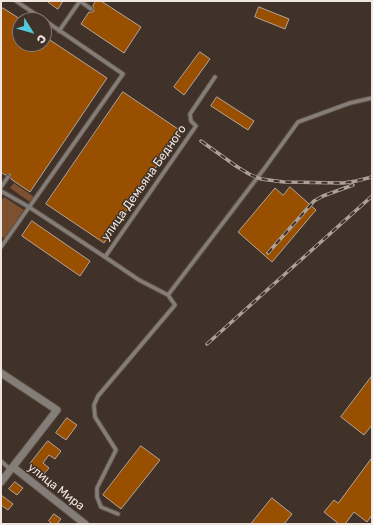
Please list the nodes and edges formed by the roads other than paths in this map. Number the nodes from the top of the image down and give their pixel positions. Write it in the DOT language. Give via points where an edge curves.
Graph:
graph roads {
  1 [pos="16,1"];
  2 [pos="80,1"];
  3 [pos="91,8"];
  4 [pos="32,12"];
  5 [pos="52,25"];
  6 [pos="59,30"];
  7 [pos="215,77"];
  8 [pos="372,98"];
  9 [pos="8,177"];
  10 [pos="1,187"];
  11 [pos="1,191"];
  12 [pos="29,207"];
  13 [pos="1,247"];
  14 [pos="105,257"];
  15 [pos="168,295"];
  16 [pos="1,373"];
  17 [pos="1,461"];
  18 [pos="12,468"];
  19 [pos="1,482"];
  20 [pos="118,514"];
  21 [pos="85,524"];
  1 -- 4 [label="lane"];
  2 -- 3 [label="lane"];
  2 -- 6 [label="lane"];
  5 -- 6 [label="lane"];
  6 -- 12 [label="lane" via="123,74"];
  7 -- 14 [label="lane, улица Демьяна Бедного" via="190,114 191,121 196,126"];
  8 -- 15 [label="lane" via="350,103 298,122"];
  9 -- 10 [label="lane"];
  11 -- 12 [label="lane, улица Демьяна Бедного"];
  12 -- 13 [label="lane"];
  12 -- 14 [label="lane, улица Демьяна Бедного"];
  14 -- 15 [label="lane" via="139,280"];
  15 -- 20 [label="lane" via="175,305 94,404 95,417 116,450 97,488 97,497 101,507"];
  16 -- 18 [label="street" via="57,410"];
  17 -- 18 [label="lane"];
  18 -- 19 [label="street"];
  18 -- 21 [label="street, улица Мира"];
}
